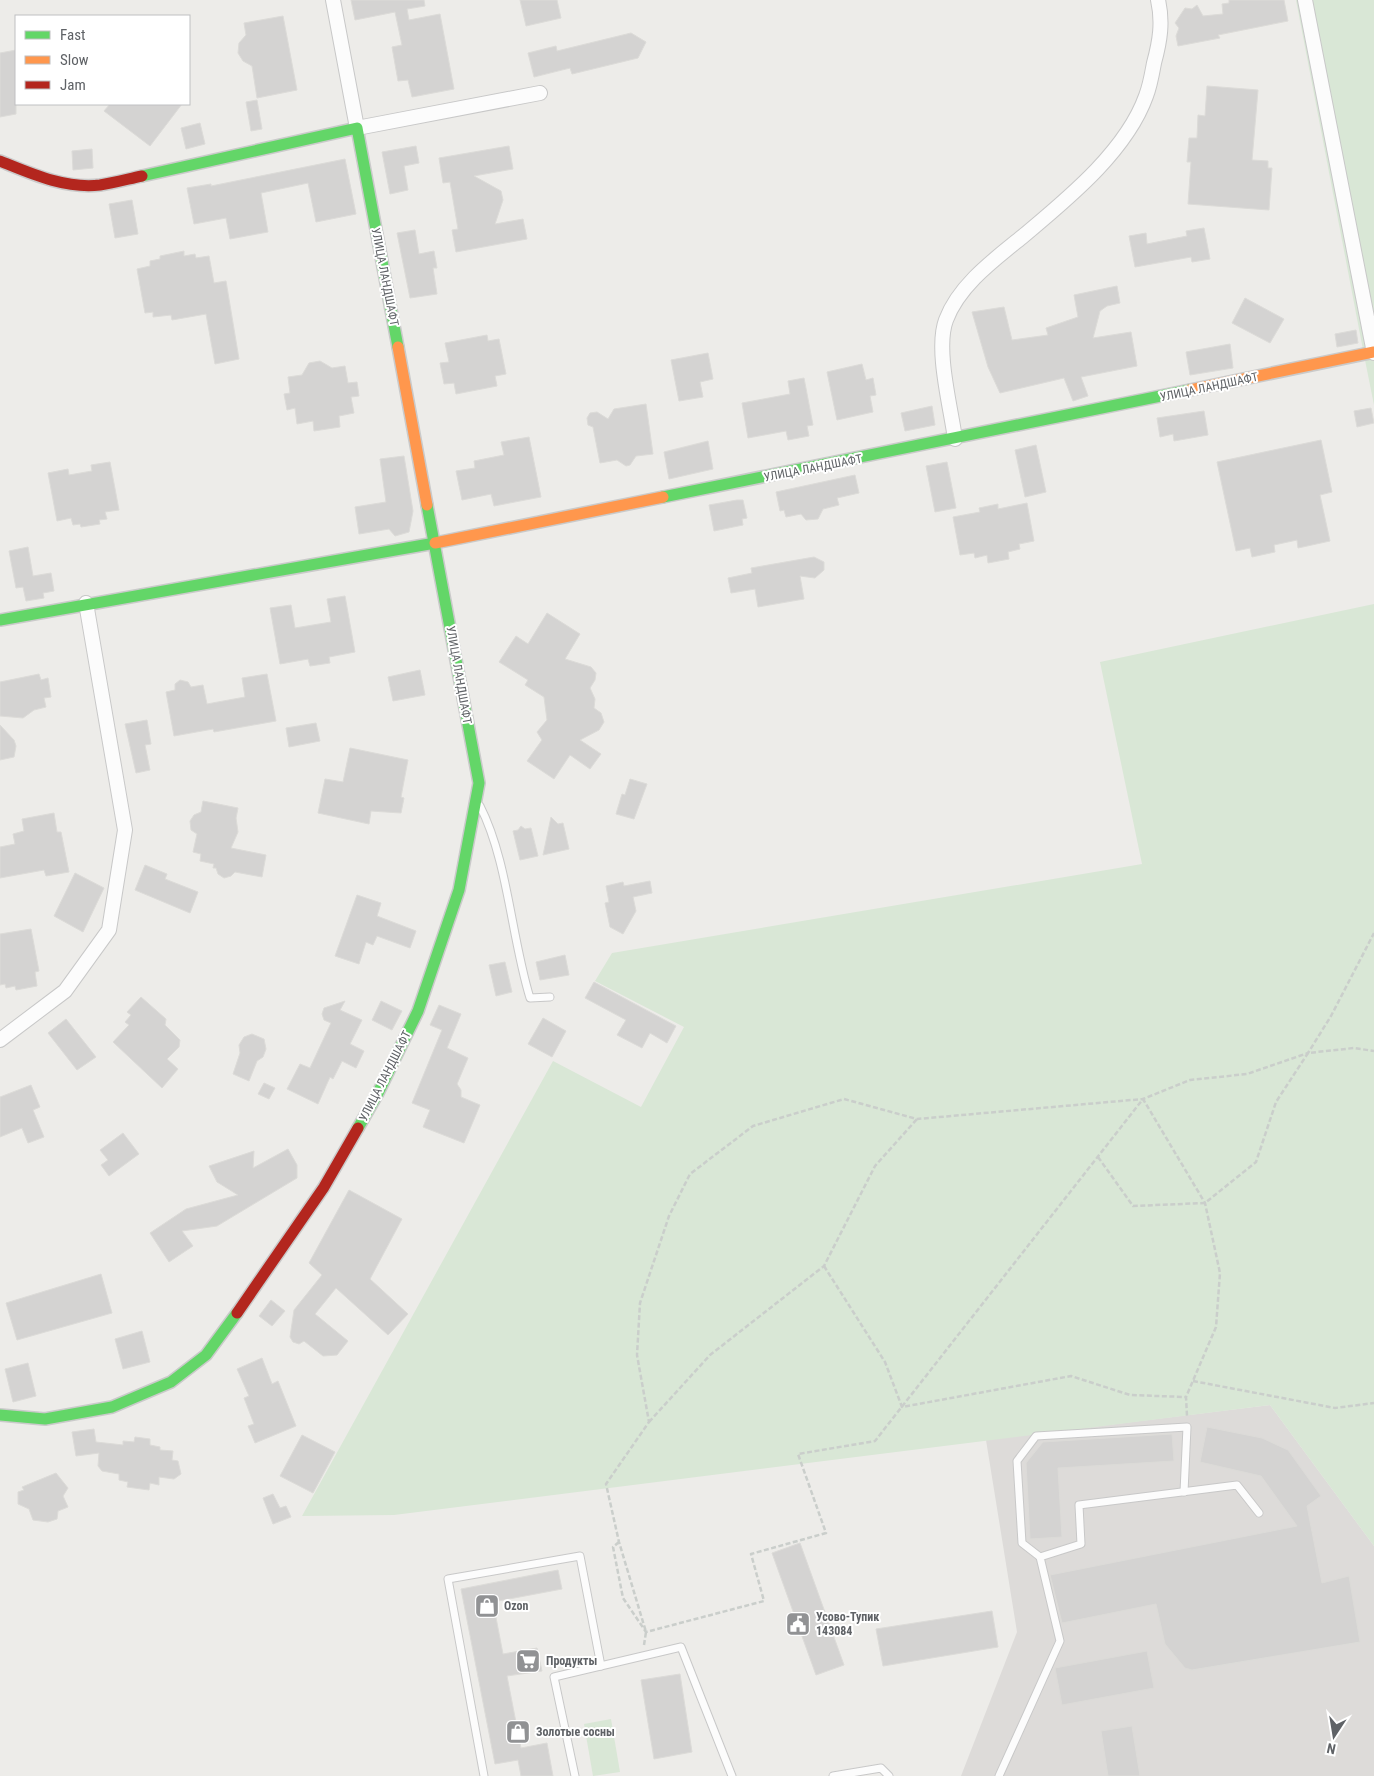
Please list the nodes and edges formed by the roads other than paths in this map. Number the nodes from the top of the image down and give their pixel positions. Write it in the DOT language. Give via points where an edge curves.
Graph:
graph roads {
  1 [pos="333,0"];
  2 [pos="1158,0"];
  3 [pos="1305,0"];
  4 [pos="540,93"];
  5 [pos="357,128"];
  6 [pos="0,161"];
  7 [pos="1374,352"];
  8 [pos="955,439"];
  9 [pos="436,543"];
  10 [pos="86,603"];
  11 [pos="0,620"];
  12 [pos="478,800"];
  13 [pos="550,997"];
  14 [pos="0,1040"];
  15 [pos="0,1416"];
  16 [pos="1184,1492"];
  17 [pos="1259,1513"];
  18 [pos="1040,1557"];
  19 [pos="601,1666"];
  20 [pos="484,1776"];
  21 [pos="575,1776"];
  22 [pos="732,1776"];
  23 [pos="832,1776"];
  24 [pos="889,1776"];
  25 [pos="999,1776"];
  1 -- 5 [label="street, УЛИЦА ЛАНДШАФТ"];
  2 -- 8 [label="street" via="1162,19 1158,49 1146,97 1129,129 1061,205 986,267 959,297 946,319 942,350"];
  3 -- 7 [label="street"];
  4 -- 5 [label="street"];
  5 -- 6 [label="street" via="81,187 41,178"];
  5 -- 9 [label="street, УЛИЦА ЛАНДШАФТ"];
  7 -- 8 [label="street, УЛИЦА ЛАНДШАФТ"];
  8 -- 9 [label="street, УЛИЦА ЛАНДШАФТ"];
  9 -- 10 [label="street, УЛИЦА ЛАНДШАФТ"];
  9 -- 12 [label="street, УЛИЦА ЛАНДШАФТ" via="479,783"];
  10 -- 11 [label="street, УЛИЦА ЛАНДШАФТ"];
  10 -- 14 [label="street" via="125,830 109,930 65,991"];
  12 -- 13 [label="lane" via="493,830 530,998"];
  12 -- 15 [label="street, УЛИЦА ЛАНДШАФТ" via="459,890 418,1011 378,1093 324,1186 206,1355 171,1382 112,1408 45,1419"];
  16 -- 17 [label="lane" via="1237,1485"];
  16 -- 18 [label="lane" via="1078,1505 1081,1544"];
  16 -- 18 [label="lane" via="1187,1426 1036,1436 1017,1461 1022,1543"];
  18 -- 25 [label="lane" via="1060,1641"];
  19 -- 20 [label="lane" via="580,1556 448,1579"];
  19 -- 21 [label="lane" via="554,1677"];
  19 -- 22 [label="lane" via="681,1646"];
  23 -- 24 [label="lane" via="881,1768"];
}
